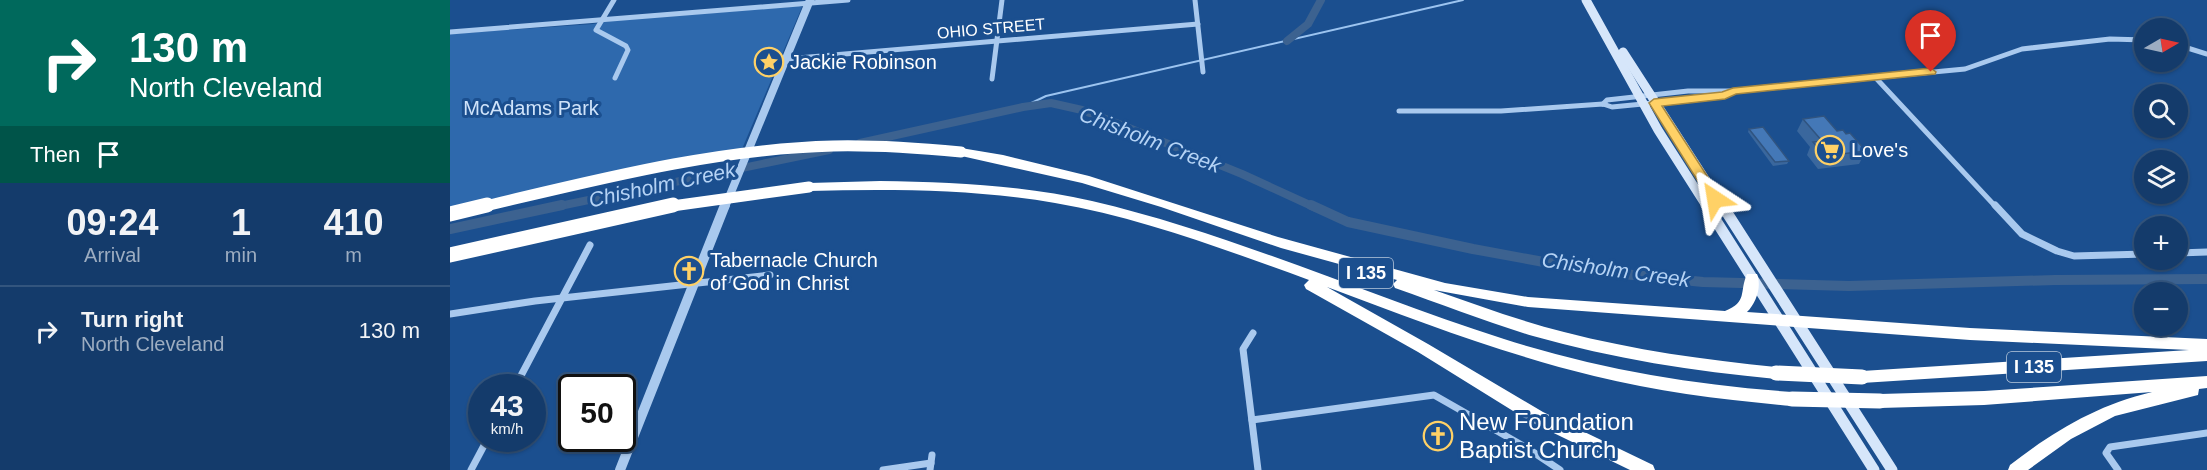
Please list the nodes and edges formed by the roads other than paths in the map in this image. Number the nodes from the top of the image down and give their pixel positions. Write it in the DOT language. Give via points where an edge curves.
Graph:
graph roads {
  1 [pos="614,0"];
  2 [pos="848,0"];
  3 [pos="1002,0"];
  4 [pos="1195,0"];
  5 [pos="1586,0"];
  6 [pos="810,2"];
  7 [pos="600,20"];
  8 [pos="1198,24"];
  9 [pos="450,33"];
  10 [pos="2134,40"];
  11 [pos="996,41"];
  12 [pos="2188,47"];
  13 [pos="2207,54"];
  14 [pos="786,59"];
  15 [pos="1203,72"];
  16 [pos="1874,76"];
  17 [pos="615,78"];
  18 [pos="992,79"];
  19 [pos="1647,100"];
  20 [pos="1399,111"];
  21 [pos="450,214"];
  22 [pos="1279,242"];
  23 [pos="590,245"];
  24 [pos="1230,248"];
  25 [pos="2207,252"];
  26 [pos="2188,253"];
  27 [pos="2134,254"];
  28 [pos="450,255"];
  29 [pos="1753,271"];
  30 [pos="770,275"];
  31 [pos="695,284"];
  32 [pos="562,298"];
  33 [pos="450,314"];
  34 [pos="1722,317"];
  35 [pos="1779,321"];
  36 [pos="1796,322"];
  37 [pos="1253,333"];
  38 [pos="2207,345"];
  39 [pos="2207,355"];
  40 [pos="522,374"];
  41 [pos="2207,382"];
  42 [pos="2207,387"];
  43 [pos="1252,420"];
  44 [pos="2207,433"];
  45 [pos="481,452"];
  46 [pos="931,462"];
  47 [pos="471,470"];
  48 [pos="620,470"];
  49 [pos="882,470"];
  50 [pos="1258,470"];
  51 [pos="1560,470"];
  52 [pos="1647,470"];
  53 [pos="1874,470"];
  54 [pos="1892,470"];
  55 [pos="2016,470"];
  56 [pos="2118,470"];
  1 -- 7 [label="street"];
  2 -- 6 [label="street"];
  3 -- 11 [label="street"];
  4 -- 8 [label="street"];
  5 -- 19 [label="main road"];
  6 -- 7 [label="street"];
  6 -- 14 [label="street"];
  7 -- 9 [label="street"];
  7 -- 17 [label="street" via="596,30 628,50"];
  8 -- 11 [label="street, OHIO STREET"];
  8 -- 15 [label="street"];
  10 -- 16 [label="street" via="2022,49 1965,69"];
  11 -- 14 [label="street, OHIO STREET"];
  11 -- 18 [label="street"];
  12 -- 13 [label="street"];
  14 -- 31 [label="street"];
  16 -- 19 [label="street" via="1733,91 1725,96"];
  16 -- 27 [label="street" via="2022,234 2074,256"];
  19 -- 20 [label="street" via="1612,107 1603,104 1474,113"];
  19 -- 29 [label="main road"];
  19 -- 29 [label="main road"];
  21 -- 22 [label="highway, I 135, bridge" via="656,167 771,149 882,145 1028,163"];
  22 -- 34 [label="highway" via="1445,288 1516,300"];
  22 -- 39 [label="highway, I 135, bridge" via="1533,330 1674,362 1862,377"];
  23 -- 32 [label="street"];
  24 -- 28 [label="highway, I 135, bridge" via="1092,206 1027,194 915,184 756,191 660,206"];
  24 -- 41 [label="highway, I 135, bridge" via="1451,327 1567,363 1738,395 1880,401 1984,398"];
  24 -- 52 [label="highway" via="1332,295 1537,417"];
  25 -- 26 [label="street"];
  29 -- 34 [label="highway" via="1750,301"];
  29 -- 35 [label="main road"];
  29 -- 36 [label="main road"];
  30 -- 31 [label="street"];
  31 -- 32 [label="street"];
  31 -- 48 [label="street"];
  32 -- 33 [label="street"];
  32 -- 40 [label="street"];
  34 -- 35 [label="highway"];
  35 -- 36 [label="highway"];
  35 -- 53 [label="main road"];
  36 -- 38 [label="highway"];
  36 -- 54 [label="main road"];
  37 -- 43 [label="street" via="1243,350"];
  42 -- 55 [label="highway" via="2098,416"];
  43 -- 50 [label="street"];
  43 -- 51 [label="street" via="1434,395"];
  44 -- 56 [label="street" via="2110,447 2106,453"];
  45 -- 47 [label="street"];
  46 -- 49 [label="street"];
}
